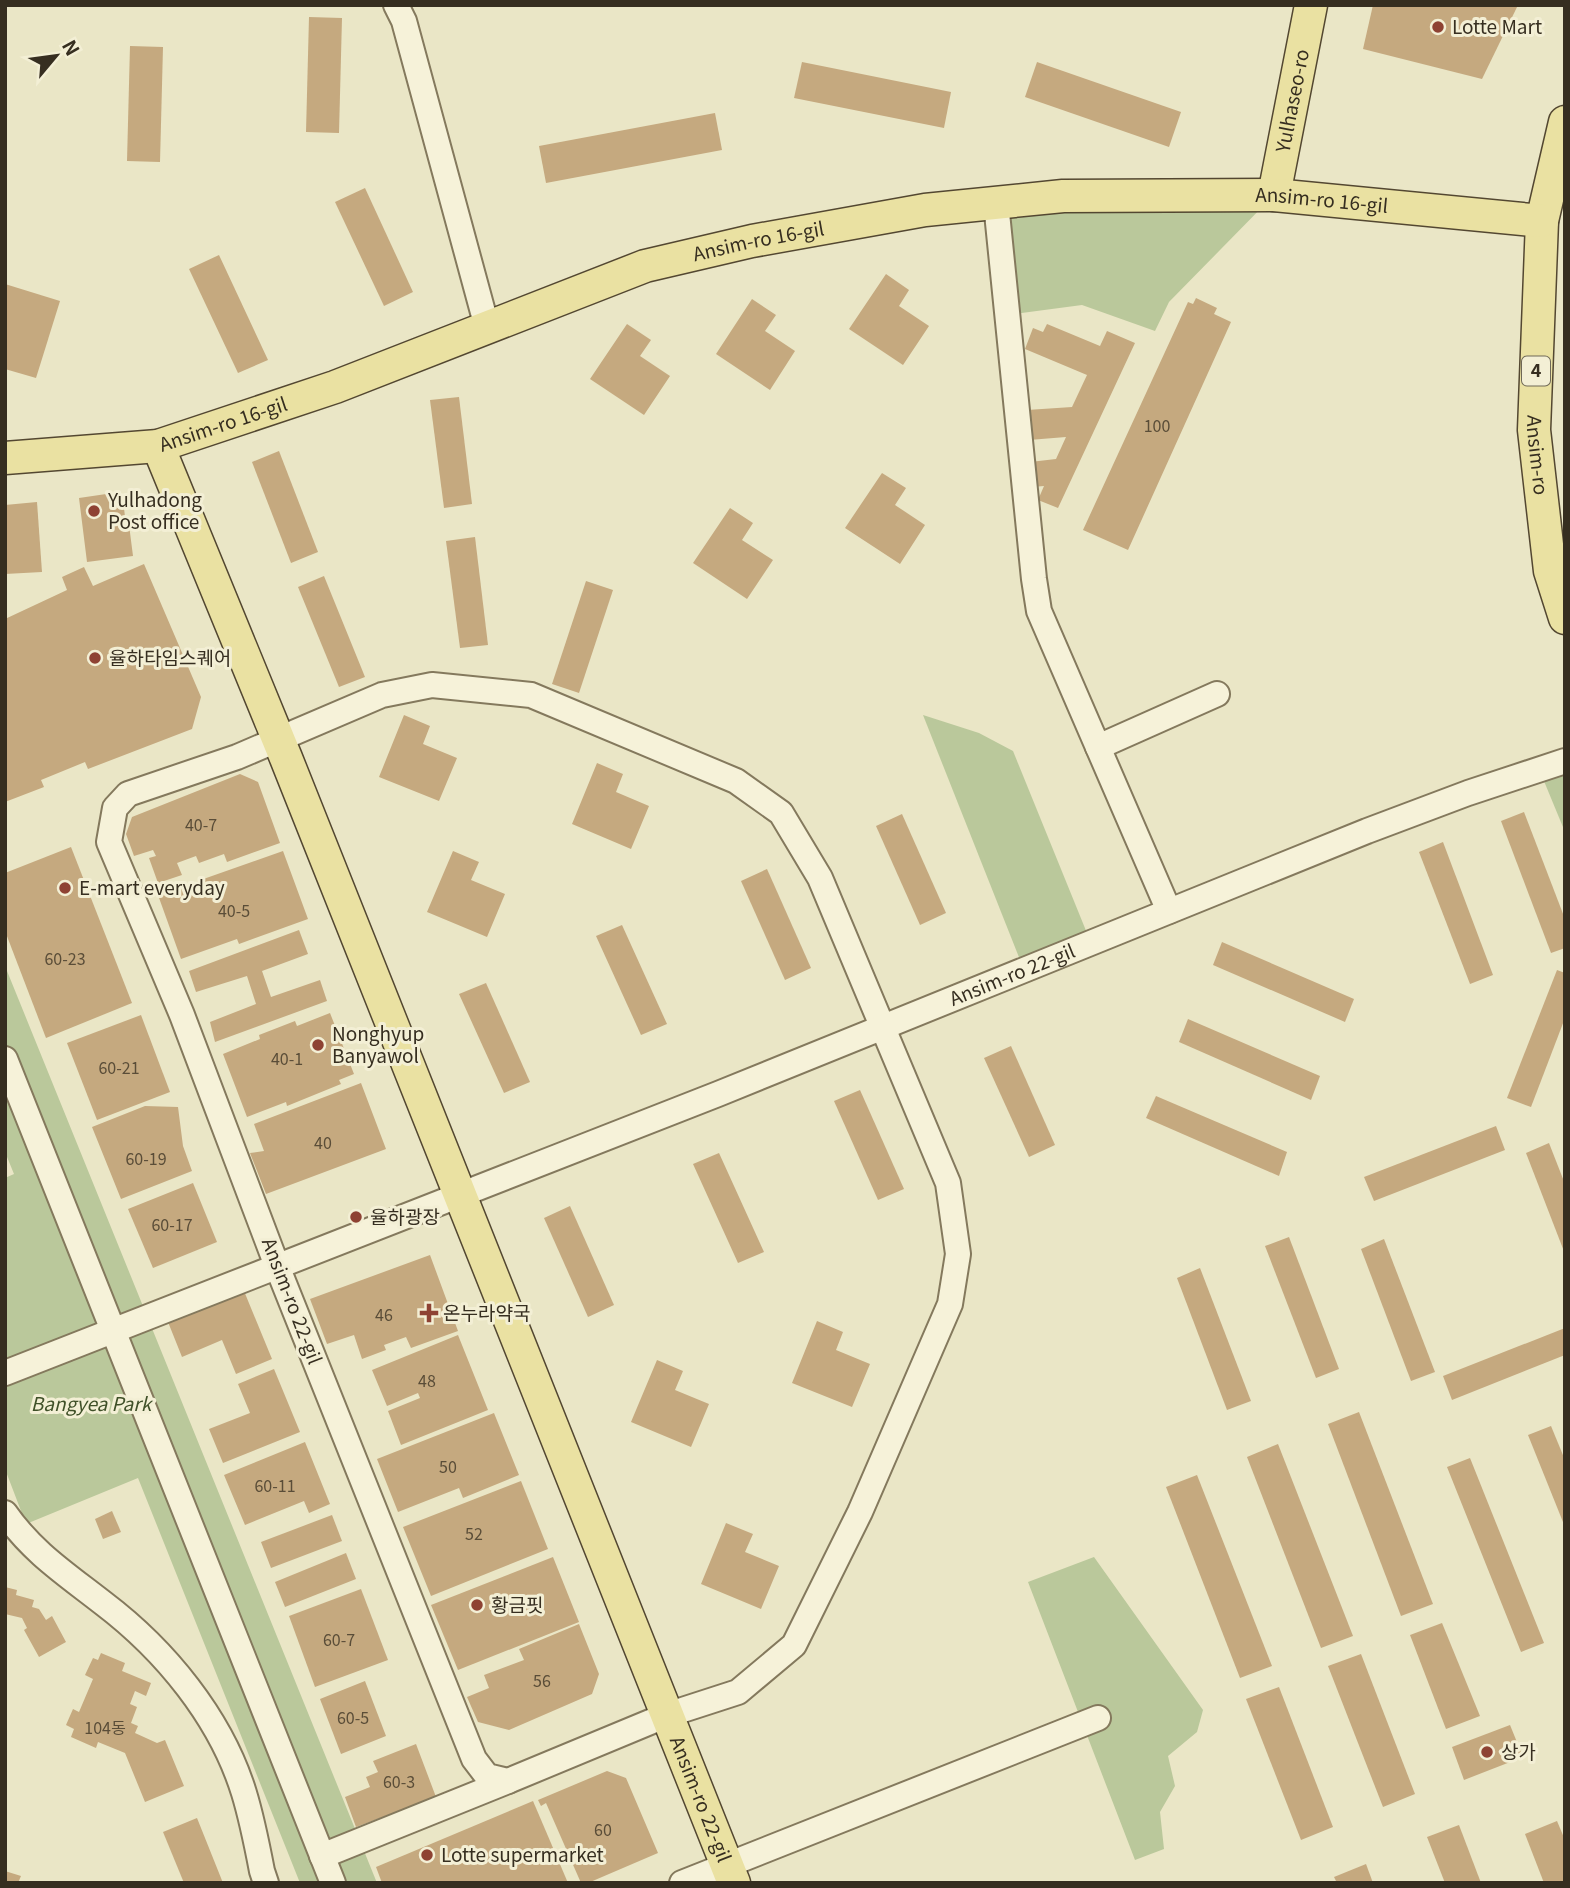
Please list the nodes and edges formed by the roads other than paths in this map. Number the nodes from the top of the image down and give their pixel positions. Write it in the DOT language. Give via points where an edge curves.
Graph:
graph roads {
  1 [pos="1311,5"];
  2 [pos="402,10"];
  3 [pos="1565,122"];
  4 [pos="1274,194"];
  5 [pos="996,203"];
  6 [pos="1542,221"];
  7 [pos="486,327"];
  8 [pos="158,446"];
  9 [pos="5,458"];
  10 [pos="1565,618"];
  11 [pos="1217,694"];
  12 [pos="279,740"];
  13 [pos="1098,747"];
  14 [pos="1565,761"];
  15 [pos="1169,911"];
  16 [pos="883,1027"];
  17 [pos="5,1059"];
  18 [pos="461,1195"];
  19 [pos="278,1266"];
  20 [pos="115,1330"];
  21 [pos="5,1373"];
  22 [pos="5,1513"];
  23 [pos="667,1715"];
  24 [pos="1098,1718"];
  25 [pos="508,1781"];
  26 [pos="322,1856"];
  27 [pos="730,1874"];
  28 [pos="266,1883"];
  29 [pos="333,1883"];
  30 [pos="682,1883"];
  1 -- 4 [label="main road, Yulhaseo-ro"];
  2 -- 7 [label="street"];
  3 -- 6 [label="main road, Ansim-ro / 4"];
  4 -- 5 [label="main road, Ansim-ro 16-gil" via="1063,196"];
  4 -- 6 [label="main road, Ansim-ro 16-gil"];
  5 -- 7 [label="main road, Ansim-ro 16-gil" via="925,210 779,236 645,266"];
  5 -- 13 [label="street" via="1039,611"];
  6 -- 10 [label="main road, Ansim-ro / 4" via="1534,430 1550,571"];
  7 -- 8 [label="main road, Ansim-ro 16-gil" via="335,387"];
  8 -- 9 [label="main road, Ansim-ro 16-gil"];
  8 -- 12 [label="main road, Ansim-ro 22-gil"];
  11 -- 13 [label="street"];
  12 -- 16 [label="street" via="382,695 432,685 531,695 736,781 781,813 820,878"];
  12 -- 18 [label="main road, Ansim-ro 22-gil"];
  12 -- 19 [label="street, Ansim-ro 22-gil" via="128,794 115,808 109,842 182,1015"];
  13 -- 15 [label="street"];
  14 -- 15 [label="street, Ansim-ro 22-gil" via="1367,831"];
  15 -- 16 [label="street, Ansim-ro 22-gil"];
  16 -- 18 [label="street, Ansim-ro 22-gil"];
  16 -- 23 [label="street" via="947,1183 958,1254 950,1304 860,1512 794,1645 737,1692"];
  17 -- 20 [label="street"];
  18 -- 19 [label="street"];
  18 -- 23 [label="main road, Ansim-ro 22-gil"];
  19 -- 20 [label="street"];
  19 -- 25 [label="street, Ansim-ro 22-gil" via="474,1759 487,1776"];
  20 -- 21 [label="street"];
  20 -- 26 [label="street"];
  22 -- 28 [label="street" via="34,1549 147,1642 209,1717 244,1792"];
  23 -- 25 [label="street, Ansim-ro 22-gil"];
  23 -- 27 [label="main road, Ansim-ro 22-gil"];
  24 -- 27 [label="street"];
  25 -- 26 [label="street"];
  26 -- 29 [label="street"];
  27 -- 30 [label="street"];
}
